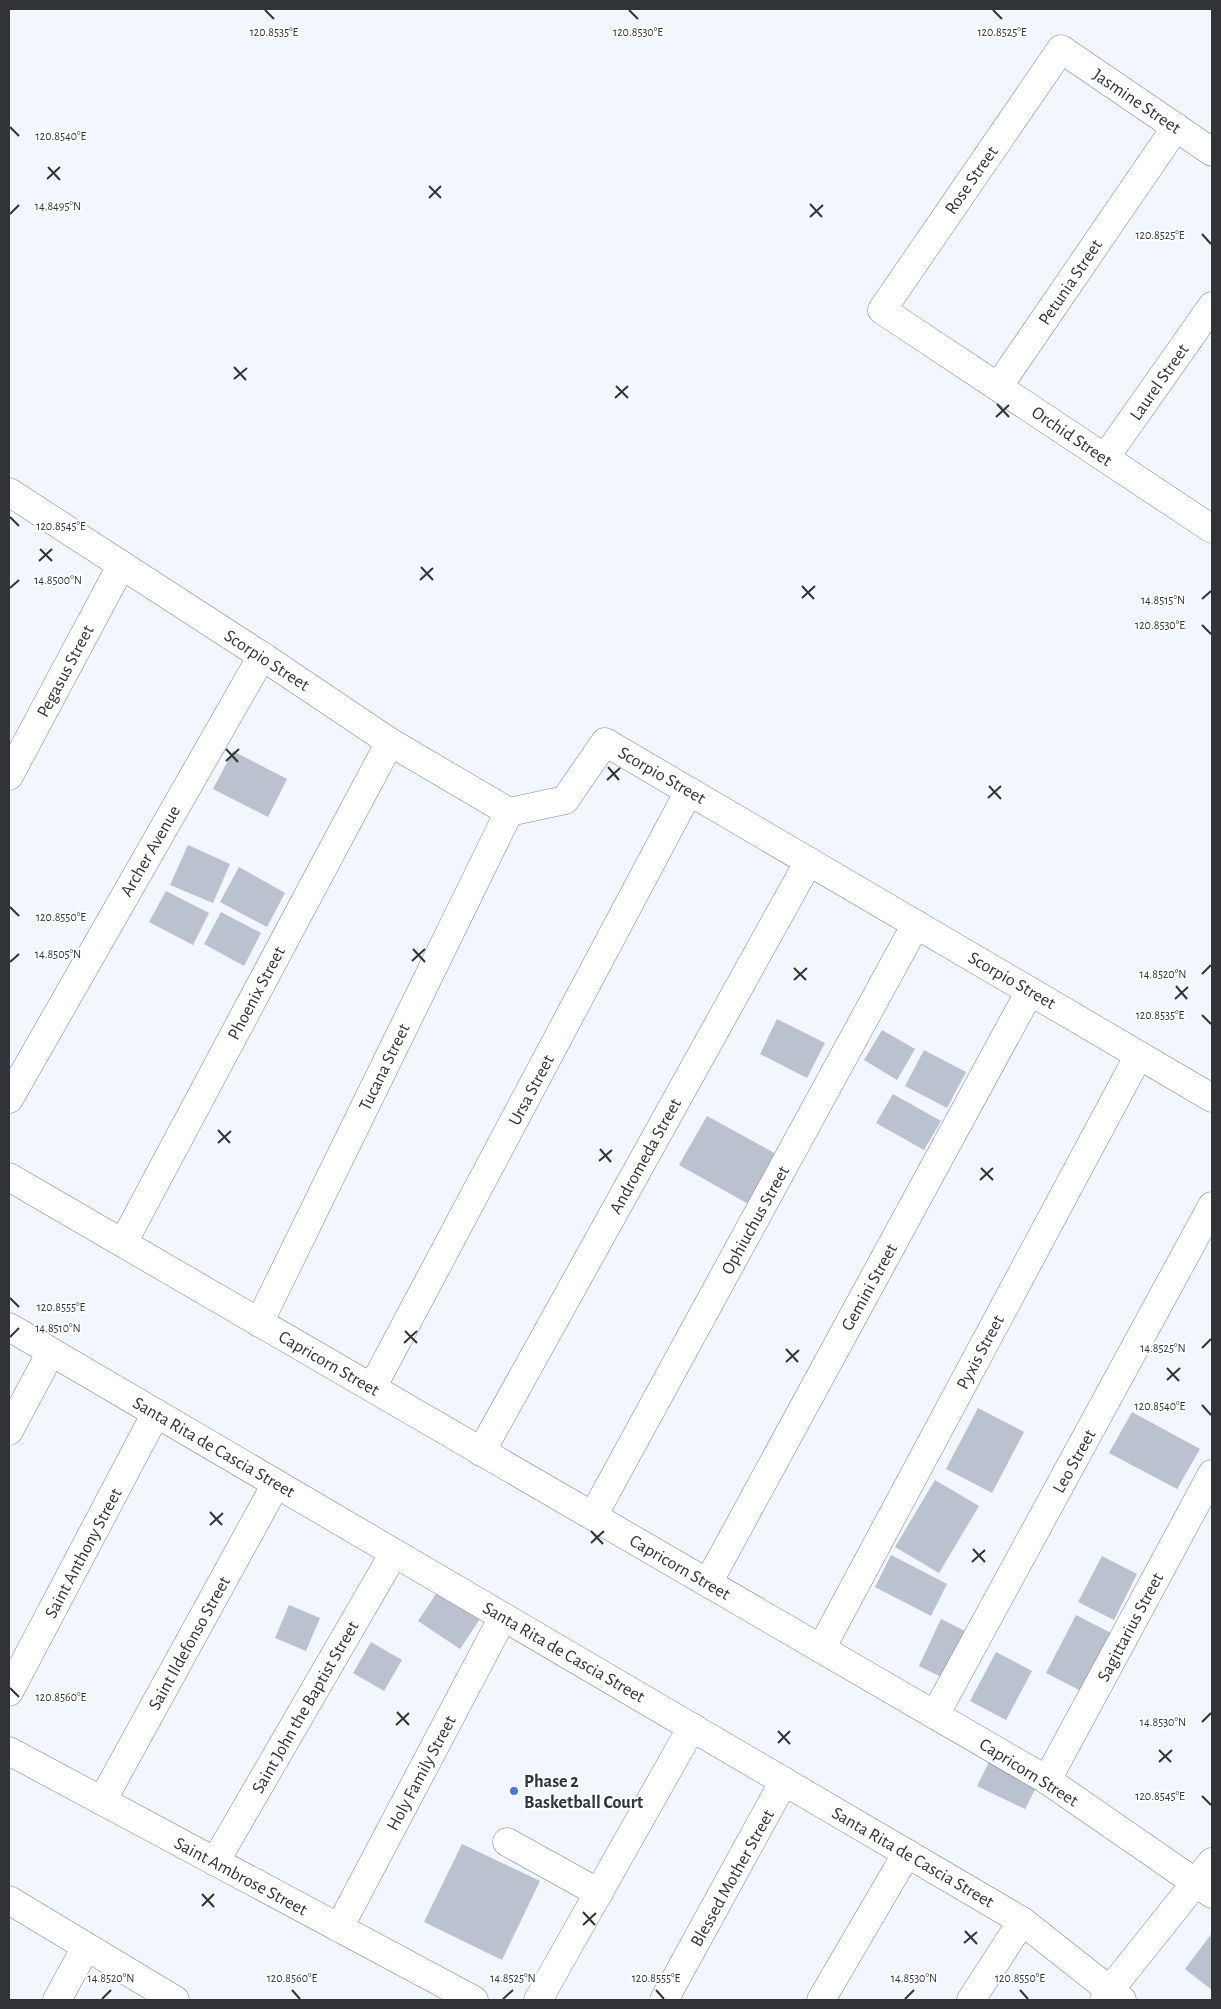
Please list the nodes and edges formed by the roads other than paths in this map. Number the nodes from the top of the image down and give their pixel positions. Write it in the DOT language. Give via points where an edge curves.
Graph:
graph roads {
  1 [pos="1061,49"];
  2 [pos="1176,127"];
  3 [pos="1212,152"];
  4 [pos="1212,306"];
  5 [pos="882,310"];
  6 [pos="998,387"];
  7 [pos="1105,458"];
  8 [pos="9,492"];
  9 [pos="1212,529"];
  10 [pos="121,566"];
  11 [pos="262,656"];
  12 [pos="390,742"];
  13 [pos="9,776"];
  14 [pos="690,791"];
  15 [pos="508,812"];
  16 [pos="809,861"];
  17 [pos="916,924"];
  18 [pos="1030,991"];
  19 [pos="1139,1055"];
  20 [pos="1212,1098"];
  21 [pos="9,1099"];
  22 [pos="9,1177"];
  23 [pos="1212,1206"];
  24 [pos="123,1244"];
  25 [pos="259,1323"];
  26 [pos="9,1327"];
  27 [pos="51,1352"];
  28 [pos="372,1388"];
  29 [pos="156,1413"];
  30 [pos="9,1431"];
  31 [pos="481,1452"];
  32 [pos="1212,1474"];
  33 [pos="276,1484"];
  34 [pos="593,1516"];
  35 [pos="394,1553"];
  36 [pos="708,1583"];
  37 [pos="503,1617"];
  38 [pos="821,1649"];
  39 [pos="9,1692"];
  40 [pos="935,1715"];
  41 [pos="692,1728"];
  42 [pos="9,1752"];
  43 [pos="1047,1780"];
  44 [pos="784,1781"];
  45 [pos="102,1802"];
  46 [pos="507,1842"];
  47 [pos="907,1853"];
  48 [pos="215,1862"];
  49 [pos="1212,1862"];
  50 [pos="1204,1889"];
  51 [pos="599,1893"];
  52 [pos="9,1900"];
  53 [pos="1022,1921"];
  54 [pos="339,1928"];
  55 [pos="86,1947"];
  56 [pos="1112,1997"];
  57 [pos="56,2000"];
  58 [pos="176,2000"];
  59 [pos="474,2000"];
  60 [pos="538,2000"];
  61 [pos="664,2000"];
  62 [pos="821,2000"];
  63 [pos="971,2000"];
  1 -- 2 [label="street, Jasmine Street"];
  1 -- 5 [label="street, Rose Street"];
  2 -- 3 [label="street, Jasmine Street"];
  2 -- 6 [label="street, Petunia Street"];
  4 -- 7 [label="street, Laurel Street"];
  5 -- 6 [label="street, Orchid Street"];
  6 -- 7 [label="street, Orchid Street"];
  7 -- 9 [label="street, Orchid Street"];
  8 -- 10 [label="street, Scorpio Street"];
  10 -- 11 [label="street, Scorpio Street"];
  10 -- 13 [label="street, Pegasus Street"];
  11 -- 12 [label="street, Scorpio Street"];
  11 -- 21 [label="street, Archer Avenue"];
  12 -- 15 [label="street, Scorpio Street"];
  12 -- 24 [label="street, Phoenix Street"];
  14 -- 15 [label="street, Scorpio Street" via="605,742 565,800"];
  14 -- 16 [label="street, Scorpio Street"];
  14 -- 28 [label="street, Ursa Street"];
  15 -- 25 [label="street, Tucana Street"];
  16 -- 17 [label="street, Scorpio Street"];
  16 -- 31 [label="street, Andromeda Street"];
  17 -- 18 [label="street, Scorpio Street"];
  17 -- 34 [label="street, Ophiuchus Street"];
  18 -- 19 [label="street, Scorpio Street"];
  18 -- 36 [label="street, Gemini Street"];
  19 -- 20 [label="street, Scorpio Street"];
  19 -- 38 [label="street, Pyxis Street"];
  22 -- 24 [label="street, Capricorn Street"];
  23 -- 40 [label="street, Leo Street"];
  24 -- 25 [label="street, Capricorn Street"];
  25 -- 28 [label="street, Capricorn Street"];
  26 -- 27 [label="street, Santa Rita de Cascia Street"];
  27 -- 29 [label="street, Santa Rita de Cascia Street"];
  27 -- 30 [label="street"];
  28 -- 31 [label="street, Capricorn Street"];
  29 -- 33 [label="street, Santa Rita de Cascia Street"];
  29 -- 39 [label="street, Saint Anthony Street"];
  31 -- 34 [label="street, Capricorn Street"];
  32 -- 43 [label="street, Sagittarius Street"];
  33 -- 35 [label="street, Santa Rita de Cascia Street"];
  33 -- 45 [label="street, Saint Ildefonso Street"];
  34 -- 36 [label="street, Capricorn Street"];
  35 -- 37 [label="street, Santa Rita de Cascia Street"];
  35 -- 48 [label="street, Saint John the Baptist Street"];
  36 -- 38 [label="street, Capricorn Street"];
  37 -- 41 [label="street, Santa Rita de Cascia Street"];
  37 -- 54 [label="street, Holy Family Street"];
  38 -- 40 [label="street, Capricorn Street"];
  40 -- 43 [label="street, Capricorn Street"];
  41 -- 44 [label="street, Santa Rita de Cascia Street"];
  41 -- 51 [label="street"];
  42 -- 45 [label="street, Saint Ambrose Street"];
  43 -- 50 [label="street, Capricorn Street"];
  44 -- 47 [label="street, Santa Rita de Cascia Street"];
  44 -- 61 [label="street, Blessed Mother Street"];
  45 -- 48 [label="street, Saint Ambrose Street"];
  46 -- 51 [label="street"];
  47 -- 53 [label="street, Santa Rita de Cascia Street"];
  47 -- 62 [label="street"];
  48 -- 54 [label="street, Saint Ambrose Street"];
  49 -- 50 [label="street"];
  50 -- 56 [label="street"];
  51 -- 60 [label="street"];
  52 -- 55 [label="street"];
  53 -- 56 [label="street, Santa Rita de Cascia Street"];
  53 -- 63 [label="street"];
  54 -- 59 [label="street, Saint Ambrose Street"];
  55 -- 57 [label="street"];
  55 -- 58 [label="street"];
}
